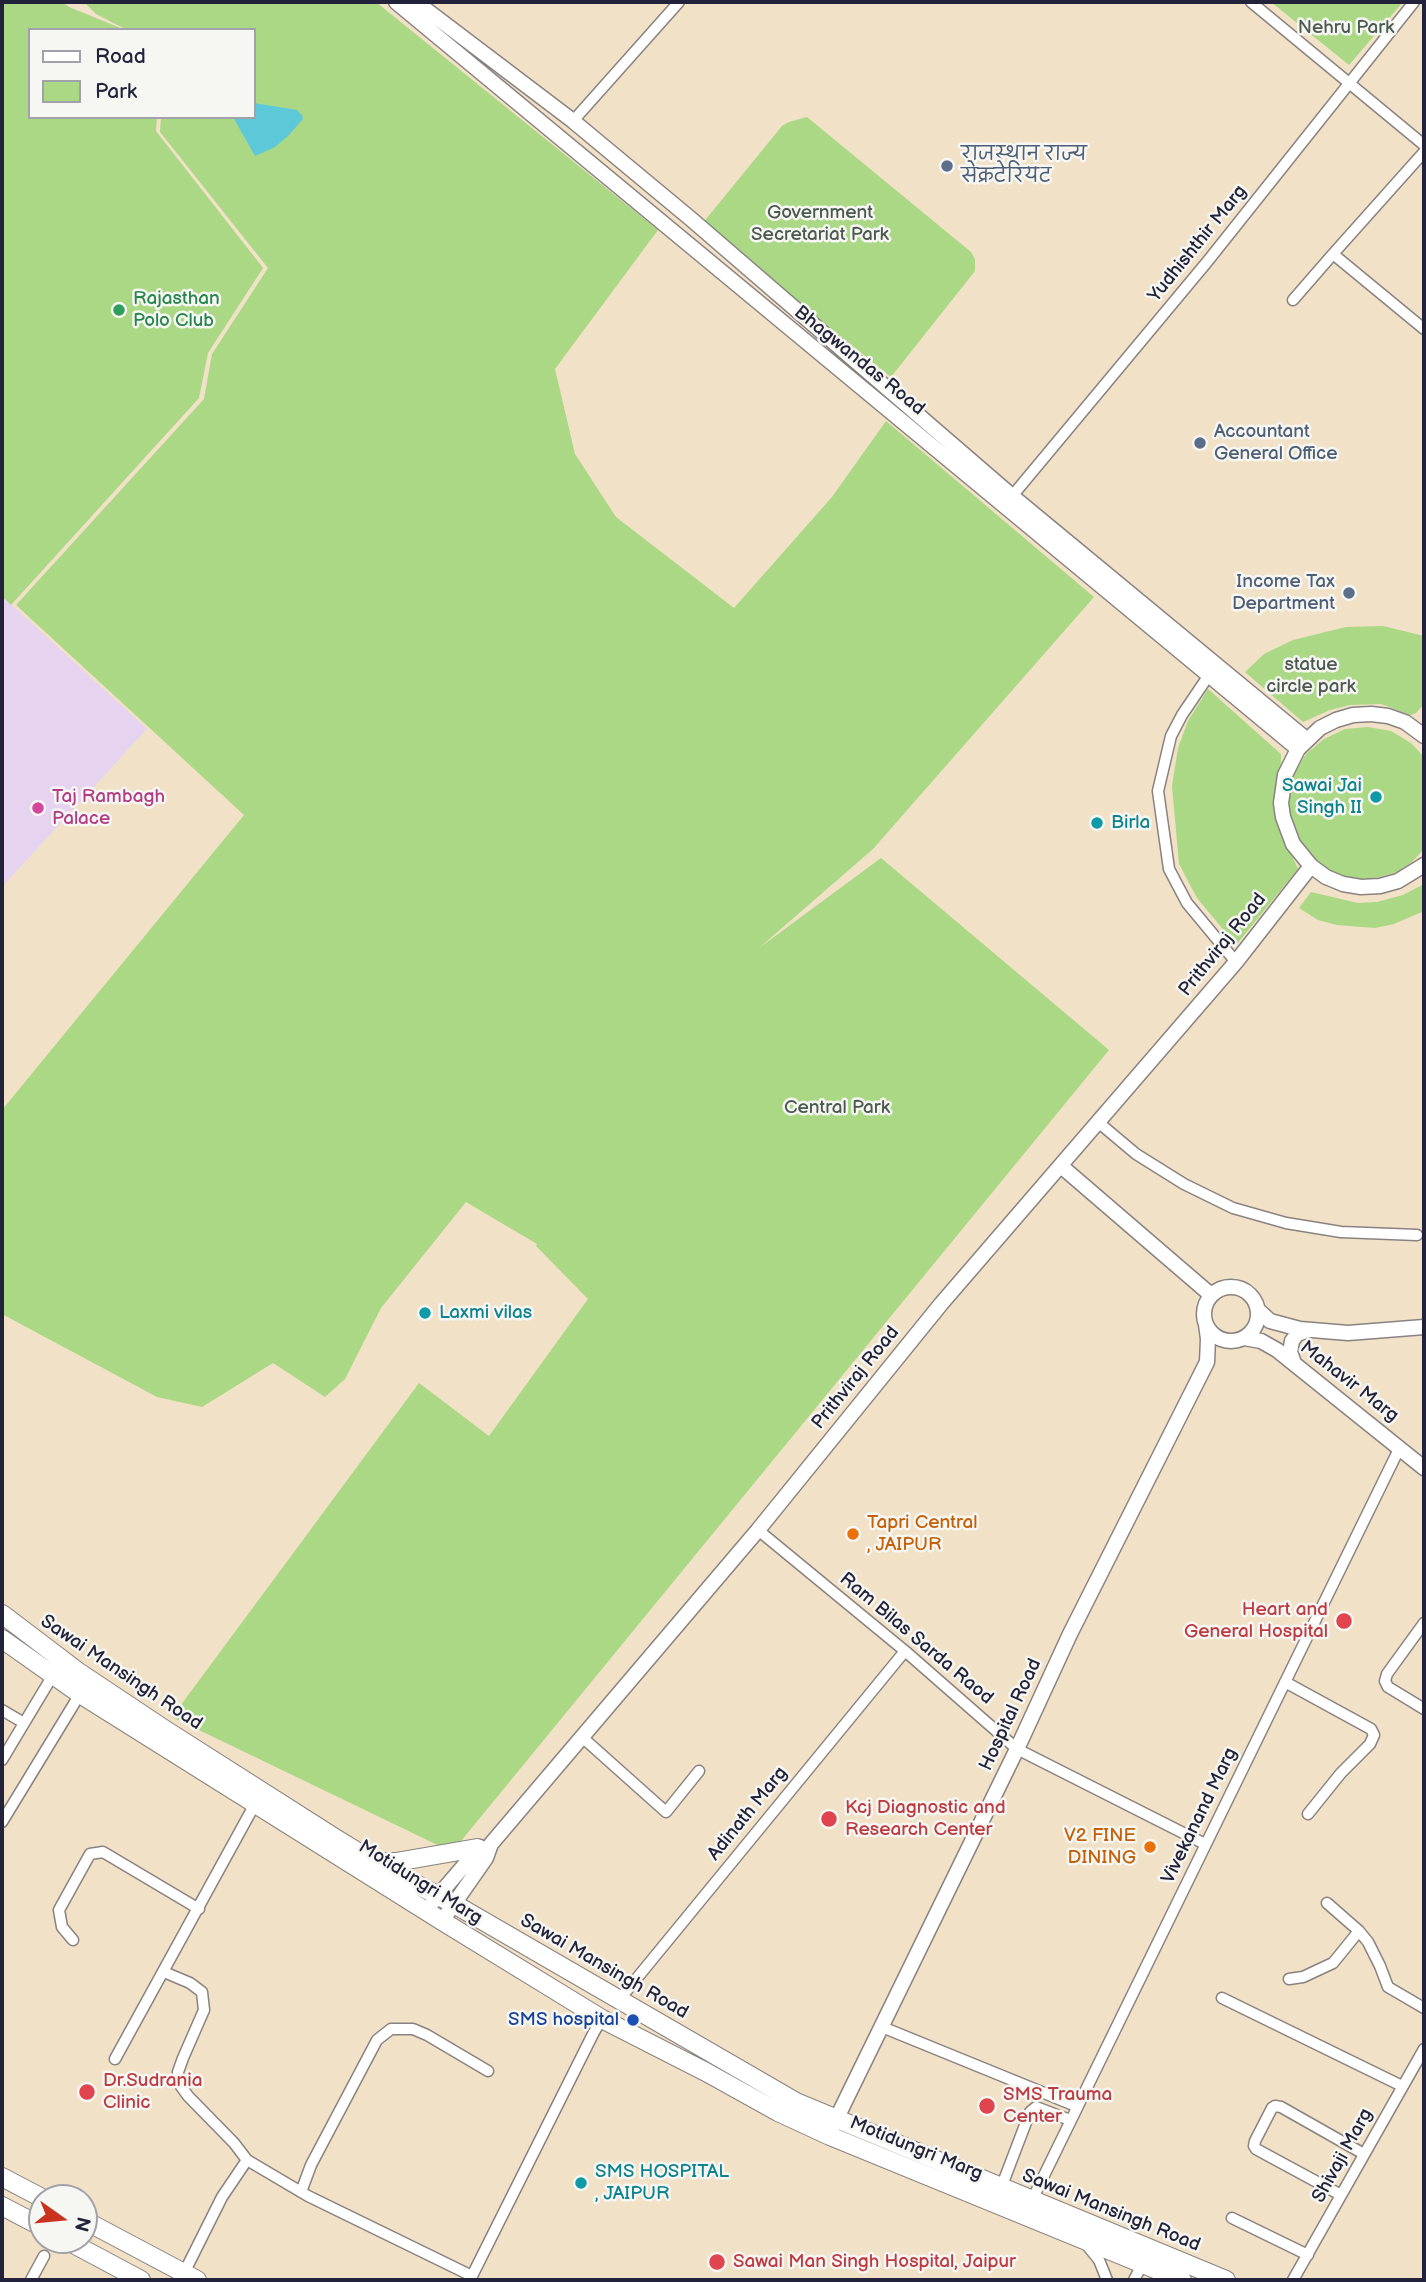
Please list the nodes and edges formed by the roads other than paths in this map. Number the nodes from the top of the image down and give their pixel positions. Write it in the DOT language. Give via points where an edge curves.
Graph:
graph roads {
  1 [pos="396,2"];
  2 [pos="416,2"];
  3 [pos="679,2"];
  4 [pos="1251,2"];
  5 [pos="1414,2"];
  6 [pos="1349,83"];
  7 [pos="573,121"];
  8 [pos="1424,145"];
  9 [pos="1424,152"];
  10 [pos="1333,254"];
  11 [pos="1293,300"];
  12 [pos="1424,329"];
  13 [pos="1008,501"];
  14 [pos="1209,675"];
  15 [pos="1423,731"];
  16 [pos="1302,744"];
  17 [pos="1424,864"];
  18 [pos="1311,866"];
  19 [pos="1236,962"];
  20 [pos="1098,1122"];
  21 [pos="1060,1166"];
  22 [pos="1417,1236"];
  23 [pos="1210,1295"];
  24 [pos="1258,1310"];
  25 [pos="1206,1324"];
  26 [pos="1424,1328"];
  27 [pos="1310,1329"];
  28 [pos="1244,1338"];
  29 [pos="1226,1341"];
  30 [pos="1207,1362"];
  31 [pos="1294,1363"];
  32 [pos="1399,1447"];
  33 [pos="1424,1468"];
  34 [pos="758,1530"];
  35 [pos="2,1614"];
  36 [pos="1424,1623"];
  37 [pos="2,1639"];
  38 [pos="905,1651"];
  39 [pos="53,1675"];
  40 [pos="1285,1682"];
  41 [pos="80,1694"];
  42 [pos="1424,1709"];
  43 [pos="2,1710"];
  44 [pos="24,1723"];
  45 [pos="582,1737"];
  46 [pos="1017,1749"];
  47 [pos="2,1760"];
  48 [pos="699,1771"];
  49 [pos="255,1804"];
  50 [pos="1308,1814"];
  51 [pos="2,1822"];
  52 [pos="1206,1844"];
  53 [pos="484,1846"];
  54 [pos="374,1862"];
  55 [pos="446,1900"];
  56 [pos="1327,1903"];
  57 [pos="199,1909"];
  58 [pos="427,1912"];
  59 [pos="442,1921"];
  60 [pos="1359,1931"];
  61 [pos="73,1940"];
  62 [pos="164,1972"];
  63 [pos="1289,1979"];
  64 [pos="1222,1997"];
  65 [pos="619,2000"];
  66 [pos="1424,2008"];
  67 [pos="602,2018"];
  68 [pos="882,2027"];
  69 [pos="1423,2055"];
  70 [pos="115,2059"];
  71 [pos="488,2071"];
  72 [pos="1402,2086"];
  73 [pos="1076,2106"];
  74 [pos="1070,2120"];
  75 [pos="833,2128"];
  76 [pos="1364,2154"];
  77 [pos="247,2160"];
  78 [pos="2,2177"];
  79 [pos="1001,2188"];
  80 [pos="28,2191"];
  81 [pos="301,2192"];
  82 [pos="1341,2195"];
  83 [pos="1032,2200"];
  84 [pos="2,2206"];
  85 [pos="1232,2218"];
  86 [pos="28,2220"];
  87 [pos="98,2227"];
  88 [pos="1081,2239"];
  89 [pos="92,2254"];
  90 [pos="1308,2255"];
  91 [pos="44,2256"];
  92 [pos="1142,2264"];
  93 [pos="191,2277"];
  94 [pos="471,2278"];
  95 [pos="31,2280"];
  96 [pos="141,2280"];
  97 [pos="1107,2280"];
  98 [pos="1182,2280"];
  99 [pos="1226,2280"];
  100 [pos="1293,2280"];
  1 -- 13 [label="street, Bhagwandas Road" via="700,256"];
  2 -- 7 [label="street, Bhagwandas Road"];
  3 -- 7 [label="street"];
  4 -- 6 [label="street"];
  5 -- 6 [label="street, Yudhishthir Marg"];
  6 -- 8 [label="street"];
  6 -- 13 [label="street, Yudhishthir Marg"];
  7 -- 13 [label="street, Bhagwandas Road" via="691,219"];
  9 -- 10 [label="street"];
  10 -- 11 [label="street"];
  10 -- 12 [label="street"];
  13 -- 14 [label="street, Bhagwandas Road"];
  13 -- 16 [label="street, Bhagwandas Road"];
  14 -- 16 [label="street, Bhagwandas Road"];
  14 -- 19 [label="street" via="1171,736 1158,791 1170,869 1187,903"];
  15 -- 16 [label="street" via="1388,716 1353,715 1320,728"];
  16 -- 18 [label="street" via="1290,761 1282,789 1283,817 1293,844"];
  17 -- 18 [label="street" via="1398,881 1361,887 1326,877"];
  18 -- 19 [label="street, Prithviraj Road"];
  19 -- 20 [label="street, Prithviraj Road"];
  20 -- 21 [label="street, Prithviraj Road"];
  20 -- 22 [label="street" via="1136,1154 1233,1208 1341,1232"];
  21 -- 23 [label="street"];
  21 -- 34 [label="street, Prithviraj Road"];
  23 -- 24 [label="street" via="1235,1286 1251,1294"];
  23 -- 25 [label="street" via="1204,1309"];
  24 -- 27 [label="street" via="1280,1325"];
  24 -- 28 [label="street" via="1255,1326"];
  25 -- 29 [label="street" via="1210,1332"];
  25 -- 30 [label="street, Hospital Road"];
  26 -- 27 [label="street" via="1348,1333"];
  27 -- 31 [label="street" via="1292,1341"];
  28 -- 29 [label="street"];
  28 -- 31 [label="street, Mahavir Marg" via="1261,1341"];
  29 -- 30 [label="street"];
  30 -- 46 [label="street, Hospital Road" via="1070,1633"];
  31 -- 32 [label="street, Mahavir Marg"];
  32 -- 33 [label="street, Mahavir Marg"];
  32 -- 40 [label="street, Vivekanand Marg"];
  34 -- 38 [label="street, Ram Bilas Sarda Raod"];
  34 -- 45 [label="street, Prithviraj Road"];
  35 -- 54 [label="main road, Sawai Mansingh Road" via="164,1730"];
  36 -- 42 [label="street" via="1385,1681"];
  37 -- 39 [label="main road, Motidungri Marg"];
  38 -- 46 [label="street, Ram Bilas Sarda Raod"];
  38 -- 65 [label="street, Adinath Marg"];
  39 -- 41 [label="main road, Motidungri Marg"];
  39 -- 44 [label="street"];
  40 -- 50 [label="street" via="1371,1729 1374,1735"];
  40 -- 52 [label="street, Vivekanand Marg"];
  41 -- 49 [label="main road, Motidungri Marg"];
  41 -- 51 [label="street"];
  43 -- 44 [label="street"];
  44 -- 47 [label="street"];
  45 -- 48 [label="street" via="666,1812"];
  45 -- 53 [label="street, Prithviraj Road"];
  46 -- 52 [label="street, Ram Bilas Sarda Raod"];
  46 -- 68 [label="street, Hospital Road"];
  49 -- 57 [label="street"];
  49 -- 58 [label="main road, Motidungri Marg"];
  52 -- 73 [label="street, Vivekanand Marg"];
  53 -- 54 [label="main road"];
  53 -- 55 [label="street, Prithviraj Road"];
  54 -- 55 [label="main road, Sawai Mansingh Road"];
  55 -- 58 [label="street"];
  55 -- 59 [label="street"];
  55 -- 65 [label="main road, Sawai Mansingh Road"];
  56 -- 60 [label="street"];
  57 -- 61 [label="street" via="103,1852 90,1854 59,1910 62,1927"];
  57 -- 62 [label="street"];
  58 -- 59 [label="main road, Motidungri Marg"];
  59 -- 67 [label="main road, Motidungri Marg"];
  60 -- 63 [label="street" via="1332,1963 1303,1978"];
  60 -- 66 [label="street" via="1388,1987"];
  62 -- 70 [label="street"];
  62 -- 77 [label="street" via="202,1993 204,2010 178,2082"];
  64 -- 72 [label="street"];
  65 -- 75 [label="main road, Sawai Mansingh Road"];
  67 -- 75 [label="main road, Motidungri Marg" via="778,2112"];
  67 -- 94 [label="street"];
  68 -- 73 [label="street"];
  68 -- 75 [label="street, Hospital Road"];
  69 -- 72 [label="street, Shivaji Marg"];
  71 -- 81 [label="street" via="427,2035 413,2029 391,2029 377,2040"];
  72 -- 76 [label="street, Shivaji Marg"];
  73 -- 74 [label="street, Vivekanand Marg"];
  74 -- 79 [label="street" via="1036,2107 1030,2112"];
  74 -- 83 [label="street, Vivekanand Marg"];
  75 -- 79 [label="main road, Sawai Mansingh Road"];
  75 -- 88 [label="main road, Motidungri Marg"];
  76 -- 82 [label="street, Shivaji Marg"];
  76 -- 82 [label="street" via="1281,2107 1272,2108 1255,2141 1256,2149"];
  77 -- 81 [label="street"];
  77 -- 93 [label="street" via="222,2197"];
  78 -- 80 [label="main road"];
  79 -- 83 [label="main road, Sawai Mansingh Road"];
  81 -- 94 [label="street"];
  82 -- 90 [label="street, Shivaji Marg"];
  83 -- 92 [label="main road, Sawai Mansingh Road"];
  84 -- 86 [label="main road"];
  85 -- 90 [label="street"];
  87 -- 93 [label="main road"];
  88 -- 92 [label="main road, Motidungri Marg"];
  88 -- 97 [label="street" via="1093,2250"];
  89 -- 96 [label="main road"];
  90 -- 100 [label="street, Shivaji Marg"];
  91 -- 95 [label="street"];
  92 -- 98 [label="main road, Motidungri Marg"];
  92 -- 99 [label="main road, Sawai Mansingh Road"];
}
